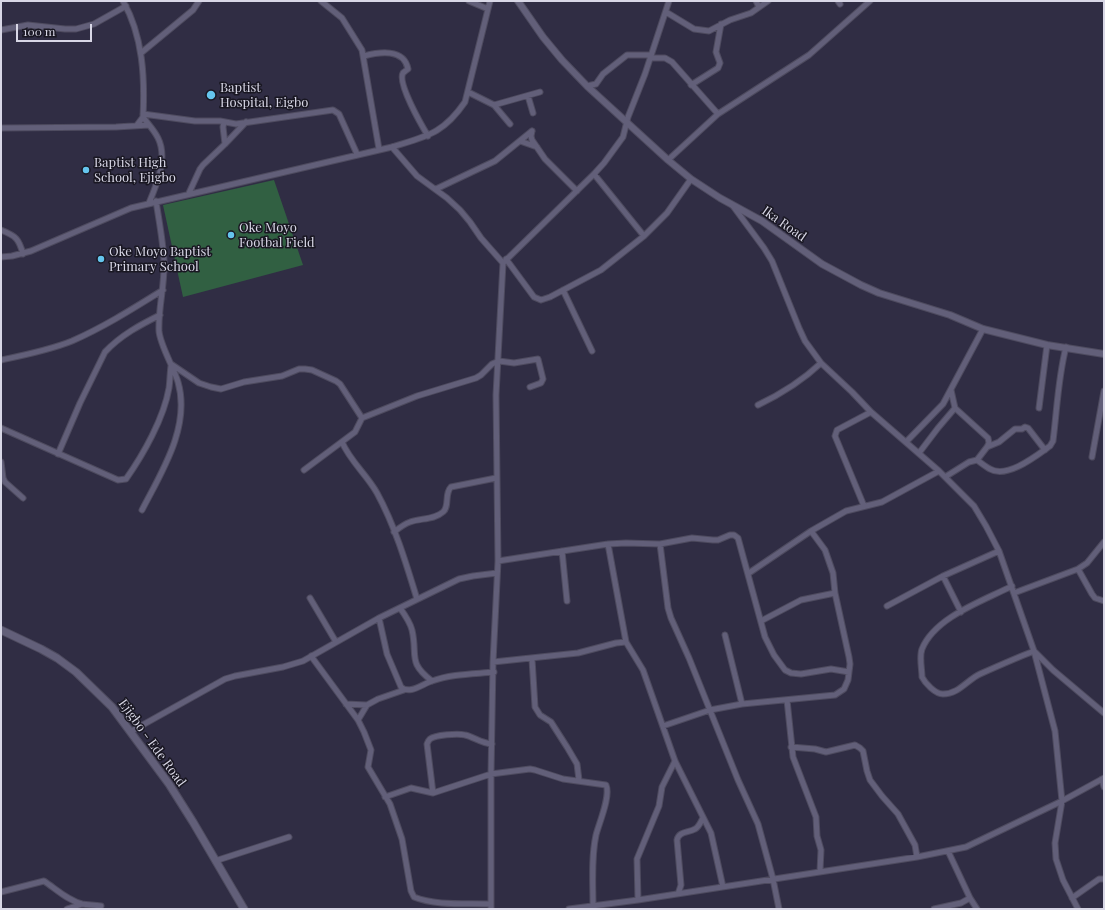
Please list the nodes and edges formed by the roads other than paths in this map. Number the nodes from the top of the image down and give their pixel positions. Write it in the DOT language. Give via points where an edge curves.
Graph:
graph roads {
  1 [pos="199,1"];
  2 [pos="321,1"];
  3 [pos="469,1"];
  4 [pos="490,1"];
  5 [pos="518,1"];
  6 [pos="669,1"];
  7 [pos="756,1"];
  8 [pos="768,1"];
  9 [pos="870,1"];
  10 [pos="124,3"];
  11 [pos="759,7"];
  12 [pos="488,9"];
  13 [pos="666,12"];
  14 [pos="721,24"];
  15 [pos="1,30"];
  16 [pos="141,54"];
  17 [pos="364,56"];
  18 [pos="650,56"];
  19 [pos="691,85"];
  20 [pos="587,86"];
  21 [pos="468,92"];
  22 [pos="540,92"];
  23 [pos="528,96"];
  24 [pos="494,105"];
  25 [pos="533,113"];
  26 [pos="718,114"];
  27 [pos="143,115"];
  28 [pos="224,122"];
  29 [pos="246,122"];
  30 [pos="628,122"];
  31 [pos="510,124"];
  32 [pos="137,125"];
  33 [pos="149,125"];
  34 [pos="1,128"];
  35 [pos="428,136"];
  36 [pos="520,141"];
  37 [pos="225,144"];
  38 [pos="392,147"];
  39 [pos="537,147"];
  40 [pos="379,149"];
  41 [pos="357,154"];
  42 [pos="668,160"];
  43 [pos="594,174"];
  44 [pos="690,179"];
  45 [pos="436,190"];
  46 [pos="577,191"];
  47 [pos="189,193"];
  48 [pos="156,201"];
  49 [pos="150,203"];
  50 [pos="731,204"];
  51 [pos="1,230"];
  52 [pos="644,236"];
  53 [pos="23,254"];
  54 [pos="1,257"];
  55 [pos="505,261"];
  56 [pos="163,290"];
  57 [pos="563,290"];
  58 [pos="160,315"];
  59 [pos="983,329"];
  60 [pos="1047,345"];
  61 [pos="1066,347"];
  62 [pos="592,351"];
  63 [pos="1104,354"];
  64 [pos="1,360"];
  65 [pos="499,361"];
  66 [pos="171,363"];
  67 [pos="821,363"];
  68 [pos="530,387"];
  69 [pos="951,390"];
  70 [pos="1104,391"];
  71 [pos="758,405"];
  72 [pos="955,408"];
  73 [pos="1039,408"];
  74 [pos="871,412"];
  75 [pos="362,418"];
  76 [pos="1,428"];
  77 [pos="342,442"];
  78 [pos="906,442"];
  79 [pos="987,447"];
  80 [pos="1045,450"];
  81 [pos="58,454"];
  82 [pos="919,454"];
  83 [pos="1092,457"];
  84 [pos="977,460"];
  85 [pos="1,462"];
  86 [pos="304,470"];
  87 [pos="939,471"];
  88 [pos="945,477"];
  89 [pos="496,478"];
  90 [pos="23,498"];
  91 [pos="864,506"];
  92 [pos="142,510"];
  93 [pos="812,531"];
  94 [pos="394,532"];
  95 [pos="1104,542"];
  96 [pos="608,544"];
  97 [pos="660,544"];
  98 [pos="999,550"];
  99 [pos="562,551"];
  100 [pos="498,561"];
  101 [pos="1078,569"];
  102 [pos="497,573"];
  103 [pos="749,573"];
  104 [pos="943,576"];
  105 [pos="1012,586"];
  106 [pos="835,593"];
  107 [pos="1014,593"];
  108 [pos="310,598"];
  109 [pos="417,599"];
  110 [pos="567,600"];
  111 [pos="1104,601"];
  112 [pos="887,606"];
  113 [pos="400,608"];
  114 [pos="961,612"];
  115 [pos="380,618"];
  116 [pos="761,621"];
  117 [pos="1,630"];
  118 [pos="624,632"];
  119 [pos="725,635"];
  120 [pos="336,642"];
  121 [pos="626,642"];
  122 [pos="616,643"];
  123 [pos="1034,650"];
  124 [pos="311,656"];
  125 [pos="532,659"];
  126 [pos="493,662"];
  127 [pos="494,672"];
  128 [pos="849,672"];
  129 [pos="432,681"];
  130 [pos="404,690"];
  131 [pos="787,700"];
  132 [pos="346,704"];
  133 [pos="367,704"];
  134 [pos="742,704"];
  135 [pos="710,710"];
  136 [pos="1104,713"];
  137 [pos="358,720"];
  138 [pos="663,726"];
  139 [pos="130,732"];
  140 [pos="492,744"];
  141 [pos="792,747"];
  142 [pos="675,761"];
  143 [pos="491,774"];
  144 [pos="1103,778"];
  145 [pos="579,780"];
  146 [pos="1104,787"];
  147 [pos="433,793"];
  148 [pos="385,797"];
  149 [pos="1062,801"];
  150 [pos="703,818"];
  151 [pos="289,837"];
  152 [pos="948,851"];
  153 [pos="917,857"];
  154 [pos="215,861"];
  155 [pos="820,872"];
  156 [pos="773,879"];
  157 [pos="1104,879"];
  158 [pos="723,887"];
  159 [pos="1,892"];
  160 [pos="678,894"];
  161 [pos="970,898"];
  162 [pos="1072,898"];
  163 [pos="638,900"];
  164 [pos="82,904"];
  165 [pos="101,906"];
  166 [pos="593,906"];
  167 [pos="491,907"];
  168 [pos="67,909"];
  169 [pos="244,909"];
  170 [pos="569,909"];
  171 [pos="779,909"];
  172 [pos="934,909"];
  173 [pos="977,909"];
  174 [pos="1078,909"];
  1 -- 16 [label="street" via="193,10"];
  2 -- 17 [label="street" via="342,18"];
  3 -- 12 [label="street"];
  4 -- 12 [label="street"];
  5 -- 20 [label="street, Ika Road" via="543,37"];
  6 -- 13 [label="street"];
  7 -- 11 [label="street"];
  8 -- 11 [label="street"];
  9 -- 26 [label="street" via="809,55"];
  10 -- 15 [label="street" via="94,24 76,29 28,25"];
  10 -- 16 [label="street"];
  11 -- 14 [label="street" via="751,13"];
  12 -- 21 [label="street"];
  13 -- 14 [label="street" via="686,25 702,30 709,31"];
  13 -- 18 [label="street"];
  14 -- 19 [label="street" via="716,52 720,63 718,68"];
  16 -- 27 [label="street"];
  17 -- 35 [label="street" via="388,52 400,56 405,61 408,69 402,77 406,91"];
  17 -- 40 [label="street"];
  18 -- 19 [label="street" via="669,60"];
  18 -- 20 [label="street" via="627,56 603,74 596,84"];
  18 -- 30 [label="street"];
  19 -- 26 [label="street"];
  20 -- 30 [label="street, Ika Road"];
  21 -- 24 [label="street"];
  21 -- 35 [label="street" via="455,117"];
  22 -- 23 [label="street"];
  23 -- 24 [label="street"];
  23 -- 25 [label="street"];
  24 -- 31 [label="street"];
  26 -- 42 [label="street"];
  27 -- 28 [label="street"];
  27 -- 32 [label="street"];
  27 -- 33 [label="street"];
  28 -- 29 [label="street"];
  28 -- 37 [label="street"];
  29 -- 37 [label="street"];
  29 -- 41 [label="street" via="333,110 339,114"];
  30 -- 42 [label="street, Ika Road"];
  30 -- 43 [label="street" via="623,137"];
  32 -- 33 [label="street"];
  32 -- 34 [label="street"];
  33 -- 49 [label="street" via="158,139 161,154 158,181"];
  35 -- 38 [label="street"];
  36 -- 39 [label="street"];
  36 -- 39 [label="street" via="532,131 531,136"];
  36 -- 45 [label="street" via="495,161"];
  37 -- 47 [label="street" via="200,169"];
  38 -- 40 [label="street"];
  38 -- 45 [label="street" via="417,176"];
  39 -- 46 [label="street" via="545,159"];
  40 -- 41 [label="street"];
  41 -- 47 [label="street"];
  42 -- 44 [label="street, Ika Road"];
  43 -- 46 [label="street"];
  43 -- 52 [label="street"];
  44 -- 50 [label="street, Ika Road"];
  44 -- 52 [label="street" via="667,213"];
  45 -- 55 [label="street" via="460,210 485,244"];
  46 -- 55 [label="street"];
  47 -- 48 [label="street"];
  48 -- 49 [label="street"];
  48 -- 56 [label="street" via="164,261"];
  49 -- 53 [label="street" via="118,212"];
  50 -- 59 [label="street, Ika Road" via="762,221 822,264 861,285"];
  50 -- 67 [label="street" via="772,261 805,341"];
  51 -- 53 [label="street" via="18,240"];
  52 -- 57 [label="street" via="601,270"];
  53 -- 54 [label="street"];
  55 -- 57 [label="street" via="534,297 542,300"];
  55 -- 65 [label="street"];
  56 -- 58 [label="street"];
  56 -- 64 [label="street" via="72,341"];
  57 -- 62 [label="street"];
  58 -- 66 [label="street" via="160,333"];
  58 -- 81 [label="street" via="134,328 105,352"];
  59 -- 60 [label="street, Ika Road"];
  59 -- 69 [label="street"];
  60 -- 61 [label="street, Ika Road"];
  60 -- 73 [label="street"];
  61 -- 63 [label="street, Ika Road"];
  61 -- 80 [label="street" via="1053,442"];
  65 -- 68 [label="street" via="514,363 538,360 543,379 541,383"];
  65 -- 75 [label="street" via="476,378 416,396"];
  65 -- 89 [label="street" via="496,395"];
  66 -- 75 [label="street" via="199,383 221,389 244,382 282,376 299,369 312,370 340,384"];
  66 -- 81 [label="street" via="169,388 162,413 139,461 126,479 118,480"];
  66 -- 92 [label="street" via="181,392 179,423 172,451"];
  67 -- 71 [label="street" via="810,374"];
  67 -- 74 [label="street"];
  69 -- 72 [label="street"];
  69 -- 78 [label="street" via="941,407"];
  70 -- 83 [label="street"];
  72 -- 79 [label="street" via="988,438"];
  72 -- 82 [label="street"];
  74 -- 78 [label="street"];
  74 -- 91 [label="street" via="837,430 835,436"];
  75 -- 77 [label="street" via="355,432"];
  76 -- 81 [label="street"];
  77 -- 86 [label="street"];
  77 -- 94 [label="street" via="376,491"];
  78 -- 82 [label="street"];
  79 -- 80 [label="street" via="999,442 1016,429 1025,427"];
  79 -- 84 [label="street"];
  80 -- 84 [label="street" via="1013,469 990,469"];
  82 -- 87 [label="street"];
  84 -- 88 [label="street"];
  85 -- 90 [label="street" via="5,482"];
  87 -- 88 [label="street"];
  87 -- 91 [label="street" via="882,502"];
  88 -- 98 [label="street" via="974,506"];
  89 -- 94 [label="street" via="451,487 444,511 437,516 408,522"];
  89 -- 100 [label="street"];
  91 -- 93 [label="street" via="846,511"];
  93 -- 103 [label="street"];
  93 -- 106 [label="street" via="826,554 833,573"];
  94 -- 109 [label="street"];
  95 -- 101 [label="street" via="1087,563"];
  96 -- 97 [label="street"];
  96 -- 99 [label="street"];
  96 -- 118 [label="street"];
  97 -- 103 [label="street" via="687,538 713,540 734,535 738,538"];
  97 -- 135 [label="street" via="671,618"];
  98 -- 104 [label="street"];
  98 -- 105 [label="street"];
  99 -- 100 [label="street"];
  99 -- 110 [label="street"];
  100 -- 102 [label="street"];
  101 -- 107 [label="street"];
  101 -- 111 [label="street" via="1095,598"];
  102 -- 109 [label="street" via="459,579"];
  102 -- 126 [label="street"];
  103 -- 116 [label="street"];
  104 -- 112 [label="street"];
  104 -- 114 [label="street"];
  105 -- 107 [label="street"];
  105 -- 114 [label="street"];
  106 -- 116 [label="street" via="801,600"];
  106 -- 128 [label="street" via="849,657"];
  107 -- 123 [label="street"];
  108 -- 120 [label="street"];
  109 -- 113 [label="street"];
  113 -- 115 [label="street"];
  113 -- 129 [label="street" via="410,623 418,668"];
  114 -- 123 [label="street" via="932,632 922,650 922,677 937,692 943,694 955,691 979,675"];
  115 -- 120 [label="street"];
  115 -- 130 [label="street" via="387,654"];
  116 -- 128 [label="street" via="774,655 785,670 801,674 831,669"];
  117 -- 139 [label="main road, Ejigbo - Ede Road" via="57,658 76,672 112,707"];
  118 -- 121 [label="street"];
  118 -- 122 [label="street"];
  119 -- 134 [label="street"];
  120 -- 124 [label="street"];
  121 -- 122 [label="street"];
  121 -- 138 [label="street" via="642,670"];
  122 -- 125 [label="street" via="583,652"];
  123 -- 136 [label="street" via="1059,676"];
  123 -- 149 [label="street" via="1055,731"];
  124 -- 132 [label="street"];
  124 -- 139 [label="street" via="283,668 225,679"];
  125 -- 126 [label="street"];
  125 -- 145 [label="street" via="535,707 540,715 551,722 567,747 577,764"];
  126 -- 127 [label="street"];
  127 -- 129 [label="street" via="449,676"];
  127 -- 140 [label="street"];
  128 -- 131 [label="street" via="844,689 835,695"];
  129 -- 130 [label="street"];
  130 -- 133 [label="street"];
  131 -- 134 [label="street"];
  131 -- 141 [label="street"];
  132 -- 133 [label="street"];
  132 -- 137 [label="street"];
  133 -- 137 [label="street"];
  134 -- 135 [label="street"];
  135 -- 138 [label="street"];
  135 -- 156 [label="street" via="758,824"];
  137 -- 148 [label="street" via="371,750 368,767"];
  138 -- 142 [label="street"];
  139 -- 154 [label="main road, Ejigbo - Ede Road" via="169,784"];
  140 -- 143 [label="street"];
  140 -- 147 [label="street" via="460,734 430,739 427,744"];
  141 -- 153 [label="street" via="826,752 856,745 860,748 870,780 898,814 915,845"];
  141 -- 155 [label="street" via="793,757 816,817 821,850"];
  142 -- 150 [label="street"];
  142 -- 163 [label="street" via="662,787 659,806 637,859"];
  143 -- 145 [label="street" via="530,769 563,779"];
  143 -- 147 [label="street"];
  143 -- 167 [label="street"];
  144 -- 146 [label="street"];
  144 -- 149 [label="street"];
  145 -- 166 [label="street" via="602,783 607,788 606,802 595,842"];
  147 -- 148 [label="street" via="411,788"];
  148 -- 167 [label="street" via="402,839 414,897 435,902"];
  149 -- 152 [label="street" via="971,846"];
  149 -- 162 [label="street" via="1055,850 1060,874"];
  150 -- 158 [label="street" via="714,843"];
  150 -- 160 [label="street" via="695,829 680,834 676,840 681,885"];
  151 -- 154 [label="street"];
  152 -- 153 [label="street"];
  152 -- 161 [label="street"];
  153 -- 155 [label="street"];
  154 -- 169 [label="main road, Ejigbo - Ede Road"];
  155 -- 156 [label="street"];
  156 -- 158 [label="street"];
  156 -- 171 [label="street"];
  157 -- 162 [label="street" via="1099,879"];
  158 -- 160 [label="street"];
  159 -- 164 [label="street" via="44,881"];
  160 -- 163 [label="street"];
  161 -- 172 [label="street" via="961,903"];
  161 -- 173 [label="street"];
  162 -- 174 [label="street"];
  163 -- 166 [label="street"];
  164 -- 165 [label="street"];
  164 -- 168 [label="street"];
  166 -- 170 [label="street"];
}
